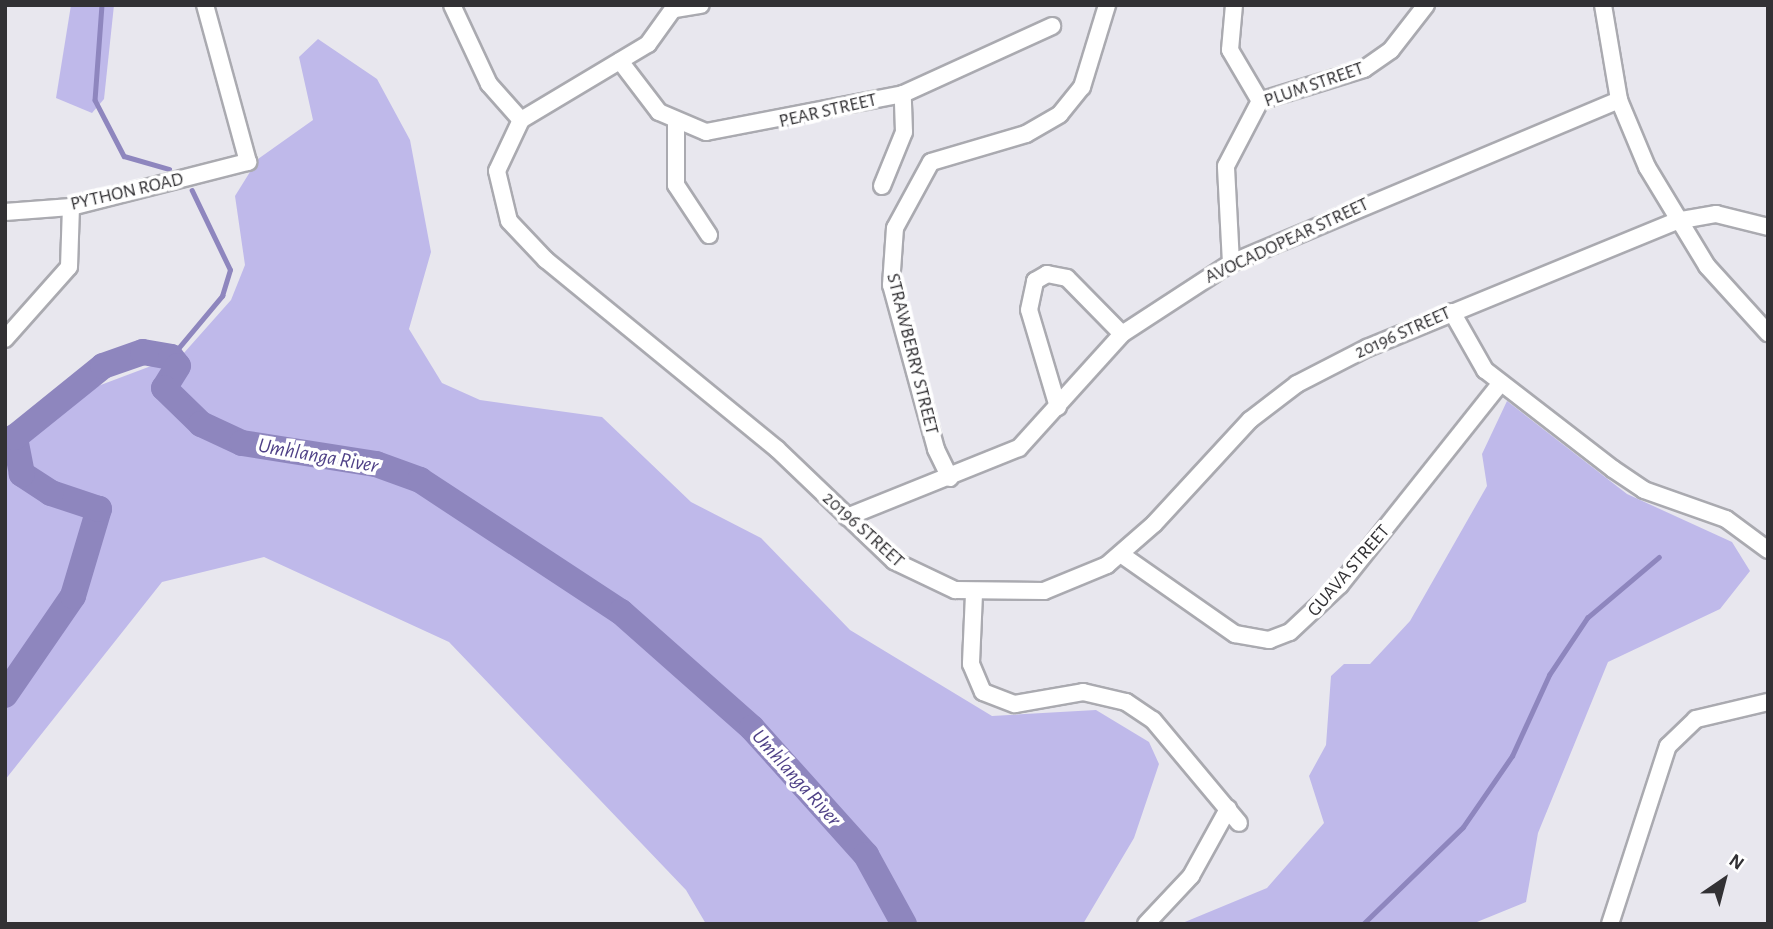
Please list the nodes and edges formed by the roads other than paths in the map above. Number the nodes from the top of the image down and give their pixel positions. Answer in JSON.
{"nodes":[{"id":1,"x":205,"y":5,"type":"edge"},
{"id":2,"x":452,"y":5,"type":"edge"},
{"id":3,"x":701,"y":5,"type":"edge"},
{"id":4,"x":1107,"y":5,"type":"edge"},
{"id":5,"x":1234,"y":5,"type":"edge"},
{"id":6,"x":1426,"y":5,"type":"edge"},
{"id":7,"x":1602,"y":5,"type":"edge"},
{"id":8,"x":676,"y":7,"type":"edge"},
{"id":9,"x":1052,"y":26,"type":"dead end"},
{"id":10,"x":620,"y":61,"type":"junction"},
{"id":11,"x":903,"y":94,"type":"junction"},
{"id":12,"x":1619,"y":100,"type":"junction"},
{"id":13,"x":1260,"y":101,"type":"junction"},
{"id":14,"x":521,"y":120,"type":"junction"},
{"id":15,"x":676,"y":124,"type":"junction"},
{"id":16,"x":882,"y":186,"type":"dead end"},
{"id":17,"x":71,"y":207,"type":"junction"},
{"id":18,"x":5,"y":212,"type":"edge"},
{"id":19,"x":1676,"y":221,"type":"junction"},
{"id":20,"x":1768,"y":227,"type":"edge"},
{"id":21,"x":709,"y":235,"type":"dead end"},
{"id":22,"x":1231,"y":263,"type":"junction"},
{"id":23,"x":1452,"y":312,"type":"junction"},
{"id":24,"x":1768,"y":333,"type":"edge"},
{"id":25,"x":1122,"y":334,"type":"junction"},
{"id":26,"x":5,"y":340,"type":"edge"},
{"id":27,"x":1500,"y":384,"type":"junction"},
{"id":28,"x":1058,"y":407,"type":"junction"},
{"id":29,"x":950,"y":478,"type":"junction"},
{"id":30,"x":847,"y":517,"type":"junction"},
{"id":31,"x":1768,"y":550,"type":"edge"},
{"id":32,"x":1122,"y":555,"type":"junction"},
{"id":33,"x":974,"y":594,"type":"junction"},
{"id":34,"x":1768,"y":702,"type":"edge"},
{"id":35,"x":1228,"y":809,"type":"junction"},
{"id":36,"x":1239,"y":823,"type":"dead end"},
{"id":37,"x":1146,"y":924,"type":"edge"},
{"id":38,"x":1610,"y":924,"type":"edge"}],
"edges":[{"from":1,"to":17,"type":"street","name":"PYTHON ROAD"},
{"from":2,"to":14,"type":"street"},
{"from":3,"to":8,"type":"street"},
{"from":4,"to":29,"type":"street","name":"STRAWBERRY STREET"},
{"from":5,"to":13,"type":"street"},
{"from":6,"to":13,"type":"street","name":"PLUM STREET"},
{"from":7,"to":12,"type":"street"},
{"from":8,"to":10,"type":"street"},
{"from":9,"to":11,"type":"street","name":"PEAR STREET"},
{"from":10,"to":14,"type":"street"},
{"from":10,"to":15,"type":"street","name":"PEAR STREET"},
{"from":11,"to":15,"type":"street","name":"PEAR STREET"},
{"from":11,"to":16,"type":"street"},
{"from":12,"to":19,"type":"street"},
{"from":12,"to":22,"type":"street","name":"AVOCADOPEAR STREET"},
{"from":13,"to":22,"type":"street","name":"PLUM STREET"},
{"from":14,"to":30,"type":"street","name":"20196 STREET"},
{"from":15,"to":21,"type":"street"},
{"from":17,"to":18,"type":"street","name":"PYTHON ROAD"},
{"from":17,"to":26,"type":"street"},
{"from":19,"to":20,"type":"street","name":"20196 STREET"},
{"from":19,"to":23,"type":"street","name":"20196 STREET"},
{"from":19,"to":24,"type":"street"},
{"from":22,"to":25,"type":"street","name":"AVOCADOPEAR STREET"},
{"from":23,"to":27,"type":"street"},
{"from":23,"to":32,"type":"street","name":"20196 STREET"},
{"from":25,"to":28,"type":"street","name":"AVOCADOPEAR STREET"},
{"from":25,"to":28,"type":"street"},
{"from":27,"to":31,"type":"street"},
{"from":27,"to":32,"type":"street","name":"GUAVA STREET"},
{"from":28,"to":29,"type":"street","name":"AVOCADOPEAR STREET"},
{"from":29,"to":30,"type":"street","name":"AVOCADOPEAR STREET"},
{"from":30,"to":33,"type":"street","name":"20196 STREET"},
{"from":32,"to":33,"type":"street","name":"20196 STREET"},
{"from":33,"to":35,"type":"street"},
{"from":34,"to":38,"type":"street"},
{"from":35,"to":36,"type":"street"},
{"from":35,"to":37,"type":"street"}]}
